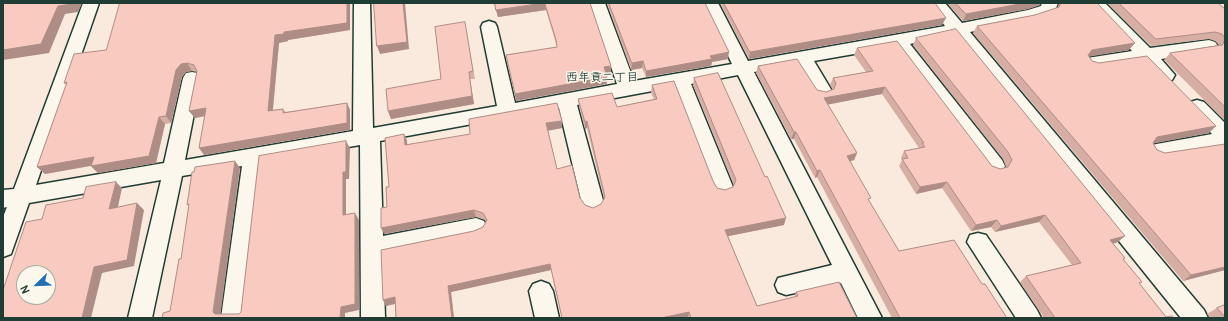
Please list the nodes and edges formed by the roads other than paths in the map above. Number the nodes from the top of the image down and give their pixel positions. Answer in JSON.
{"nodes":[{"id":1,"x":91,"y":3,"type":"edge"},
{"id":2,"x":362,"y":3,"type":"edge"},
{"id":3,"x":597,"y":3,"type":"edge"},
{"id":4,"x":710,"y":3,"type":"edge"},
{"id":5,"x":936,"y":3,"type":"edge"},
{"id":6,"x":1050,"y":3,"type":"edge"},
{"id":7,"x":1096,"y":3,"type":"edge"},
{"id":8,"x":489,"y":26,"type":"dead end"},
{"id":9,"x":958,"y":29,"type":"junction"},
{"id":10,"x":898,"y":40,"type":"junction"},
{"id":11,"x":1209,"y":46,"type":"edge"},
{"id":12,"x":1146,"y":54,"type":"junction"},
{"id":13,"x":802,"y":57,"type":"junction"},
{"id":14,"x":1093,"y":62,"type":"edge"},
{"id":15,"x":742,"y":68,"type":"junction"},
{"id":16,"x":192,"y":78,"type":"dead end"},
{"id":17,"x":680,"y":79,"type":"junction"},
{"id":18,"x":628,"y":89,"type":"junction"},
{"id":19,"x":823,"y":91,"type":"edge"},
{"id":20,"x":566,"y":100,"type":"junction"},
{"id":21,"x":507,"y":111,"type":"junction"},
{"id":22,"x":1225,"y":135,"type":"edge"},
{"id":23,"x":367,"y":136,"type":"junction"},
{"id":24,"x":1225,"y":140,"type":"edge"},
{"id":25,"x":1158,"y":150,"type":"edge"},
{"id":26,"x":253,"y":156,"type":"junction"},
{"id":27,"x":995,"y":166,"type":"edge"},
{"id":28,"x":173,"y":170,"type":"junction"},
{"id":29,"x":723,"y":187,"type":"dead end"},
{"id":30,"x":12,"y":198,"type":"edge"},
{"id":31,"x":593,"y":204,"type":"dead end"},
{"id":32,"x":476,"y":227,"type":"dead end"},
{"id":33,"x":978,"y":242,"type":"dead end"},
{"id":34,"x":3,"y":247,"type":"edge"},
{"id":35,"x":372,"y":248,"type":"junction"},
{"id":36,"x":846,"y":272,"type":"junction"},
{"id":37,"x":786,"y":285,"type":"dead end"},
{"id":38,"x":541,"y":291,"type":"dead end"},
{"id":39,"x":140,"y":318,"type":"edge"},
{"id":40,"x":233,"y":318,"type":"edge"},
{"id":41,"x":373,"y":318,"type":"edge"},
{"id":42,"x":547,"y":318,"type":"edge"},
{"id":43,"x":870,"y":318,"type":"edge"},
{"id":44,"x":1029,"y":318,"type":"edge"},
{"id":45,"x":1196,"y":318,"type":"edge"}],
"edges":[{"from":1,"to":30,"type":"street"},
{"from":2,"to":23,"type":"street"},
{"from":3,"to":18,"type":"street"},
{"from":4,"to":15,"type":"street"},
{"from":5,"to":9,"type":"street"},
{"from":6,"to":9,"type":"street"},
{"from":7,"to":12,"type":"street"},
{"from":8,"to":21,"type":"street"},
{"from":9,"to":10,"type":"street"},
{"from":9,"to":45,"type":"street"},
{"from":10,"to":13,"type":"street"},
{"from":10,"to":27,"type":"street"},
{"from":11,"to":12,"type":"street"},
{"from":12,"to":14,"type":"street"},
{"from":12,"to":22,"type":"street"},
{"from":13,"to":15,"type":"street"},
{"from":13,"to":19,"type":"street"},
{"from":15,"to":17,"type":"street"},
{"from":15,"to":36,"type":"street"},
{"from":16,"to":28,"type":"street"},
{"from":17,"to":18,"type":"street"},
{"from":17,"to":29,"type":"street"},
{"from":18,"to":20,"type":"street"},
{"from":20,"to":21,"type":"street"},
{"from":20,"to":31,"type":"street"},
{"from":21,"to":23,"type":"street"},
{"from":23,"to":26,"type":"street"},
{"from":23,"to":35,"type":"street"},
{"from":24,"to":25,"type":"street"},
{"from":26,"to":28,"type":"street"},
{"from":26,"to":40,"type":"street"},
{"from":28,"to":30,"type":"street"},
{"from":28,"to":39,"type":"street"},
{"from":30,"to":34,"type":"street"},
{"from":32,"to":35,"type":"street"},
{"from":33,"to":44,"type":"street"},
{"from":35,"to":41,"type":"street"},
{"from":36,"to":37,"type":"street"},
{"from":36,"to":43,"type":"street"},
{"from":38,"to":42,"type":"street"}]}
